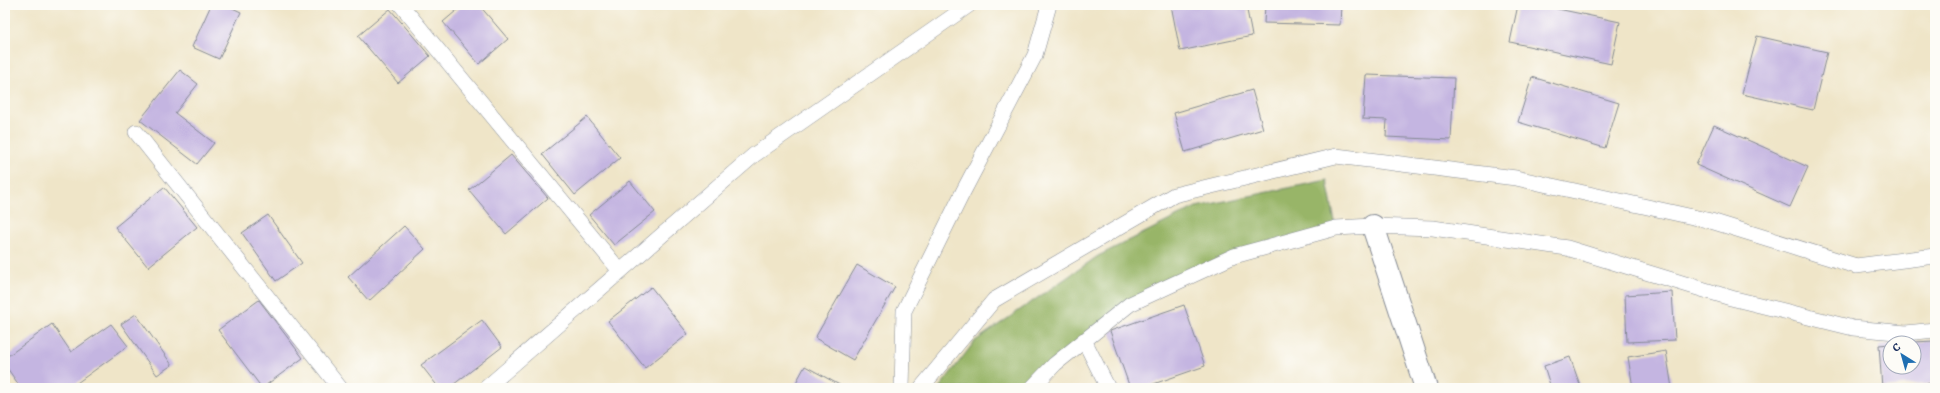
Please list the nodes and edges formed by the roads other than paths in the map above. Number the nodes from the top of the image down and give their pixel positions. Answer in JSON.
{"nodes":[{"id":1,"x":401,"y":5,"type":"edge"},
{"id":2,"x":969,"y":5,"type":"edge"},
{"id":3,"x":1049,"y":5,"type":"edge"},
{"id":4,"x":136,"y":132,"type":"dead end"},
{"id":5,"x":1373,"y":226,"type":"junction"},
{"id":6,"x":1935,"y":256,"type":"edge"},
{"id":7,"x":620,"y":271,"type":"junction"},
{"id":8,"x":1935,"y":330,"type":"edge"},
{"id":9,"x":1084,"y":340,"type":"junction"},
{"id":10,"x":340,"y":388,"type":"edge"},
{"id":11,"x":486,"y":388,"type":"edge"},
{"id":12,"x":902,"y":388,"type":"edge"},
{"id":13,"x":921,"y":388,"type":"edge"},
{"id":14,"x":1032,"y":388,"type":"edge"},
{"id":15,"x":1108,"y":388,"type":"edge"},
{"id":16,"x":1426,"y":388,"type":"edge"}],
"edges":[{"from":1,"to":7,"type":"lane"},
{"from":2,"to":7,"type":"lane"},
{"from":3,"to":12,"type":"lane"},
{"from":4,"to":10,"type":"lane"},
{"from":5,"to":8,"type":"lane"},
{"from":5,"to":9,"type":"lane"},
{"from":5,"to":16,"type":"street"},
{"from":6,"to":13,"type":"lane"},
{"from":7,"to":11,"type":"lane"},
{"from":9,"to":14,"type":"lane"},
{"from":9,"to":15,"type":"lane"}]}
